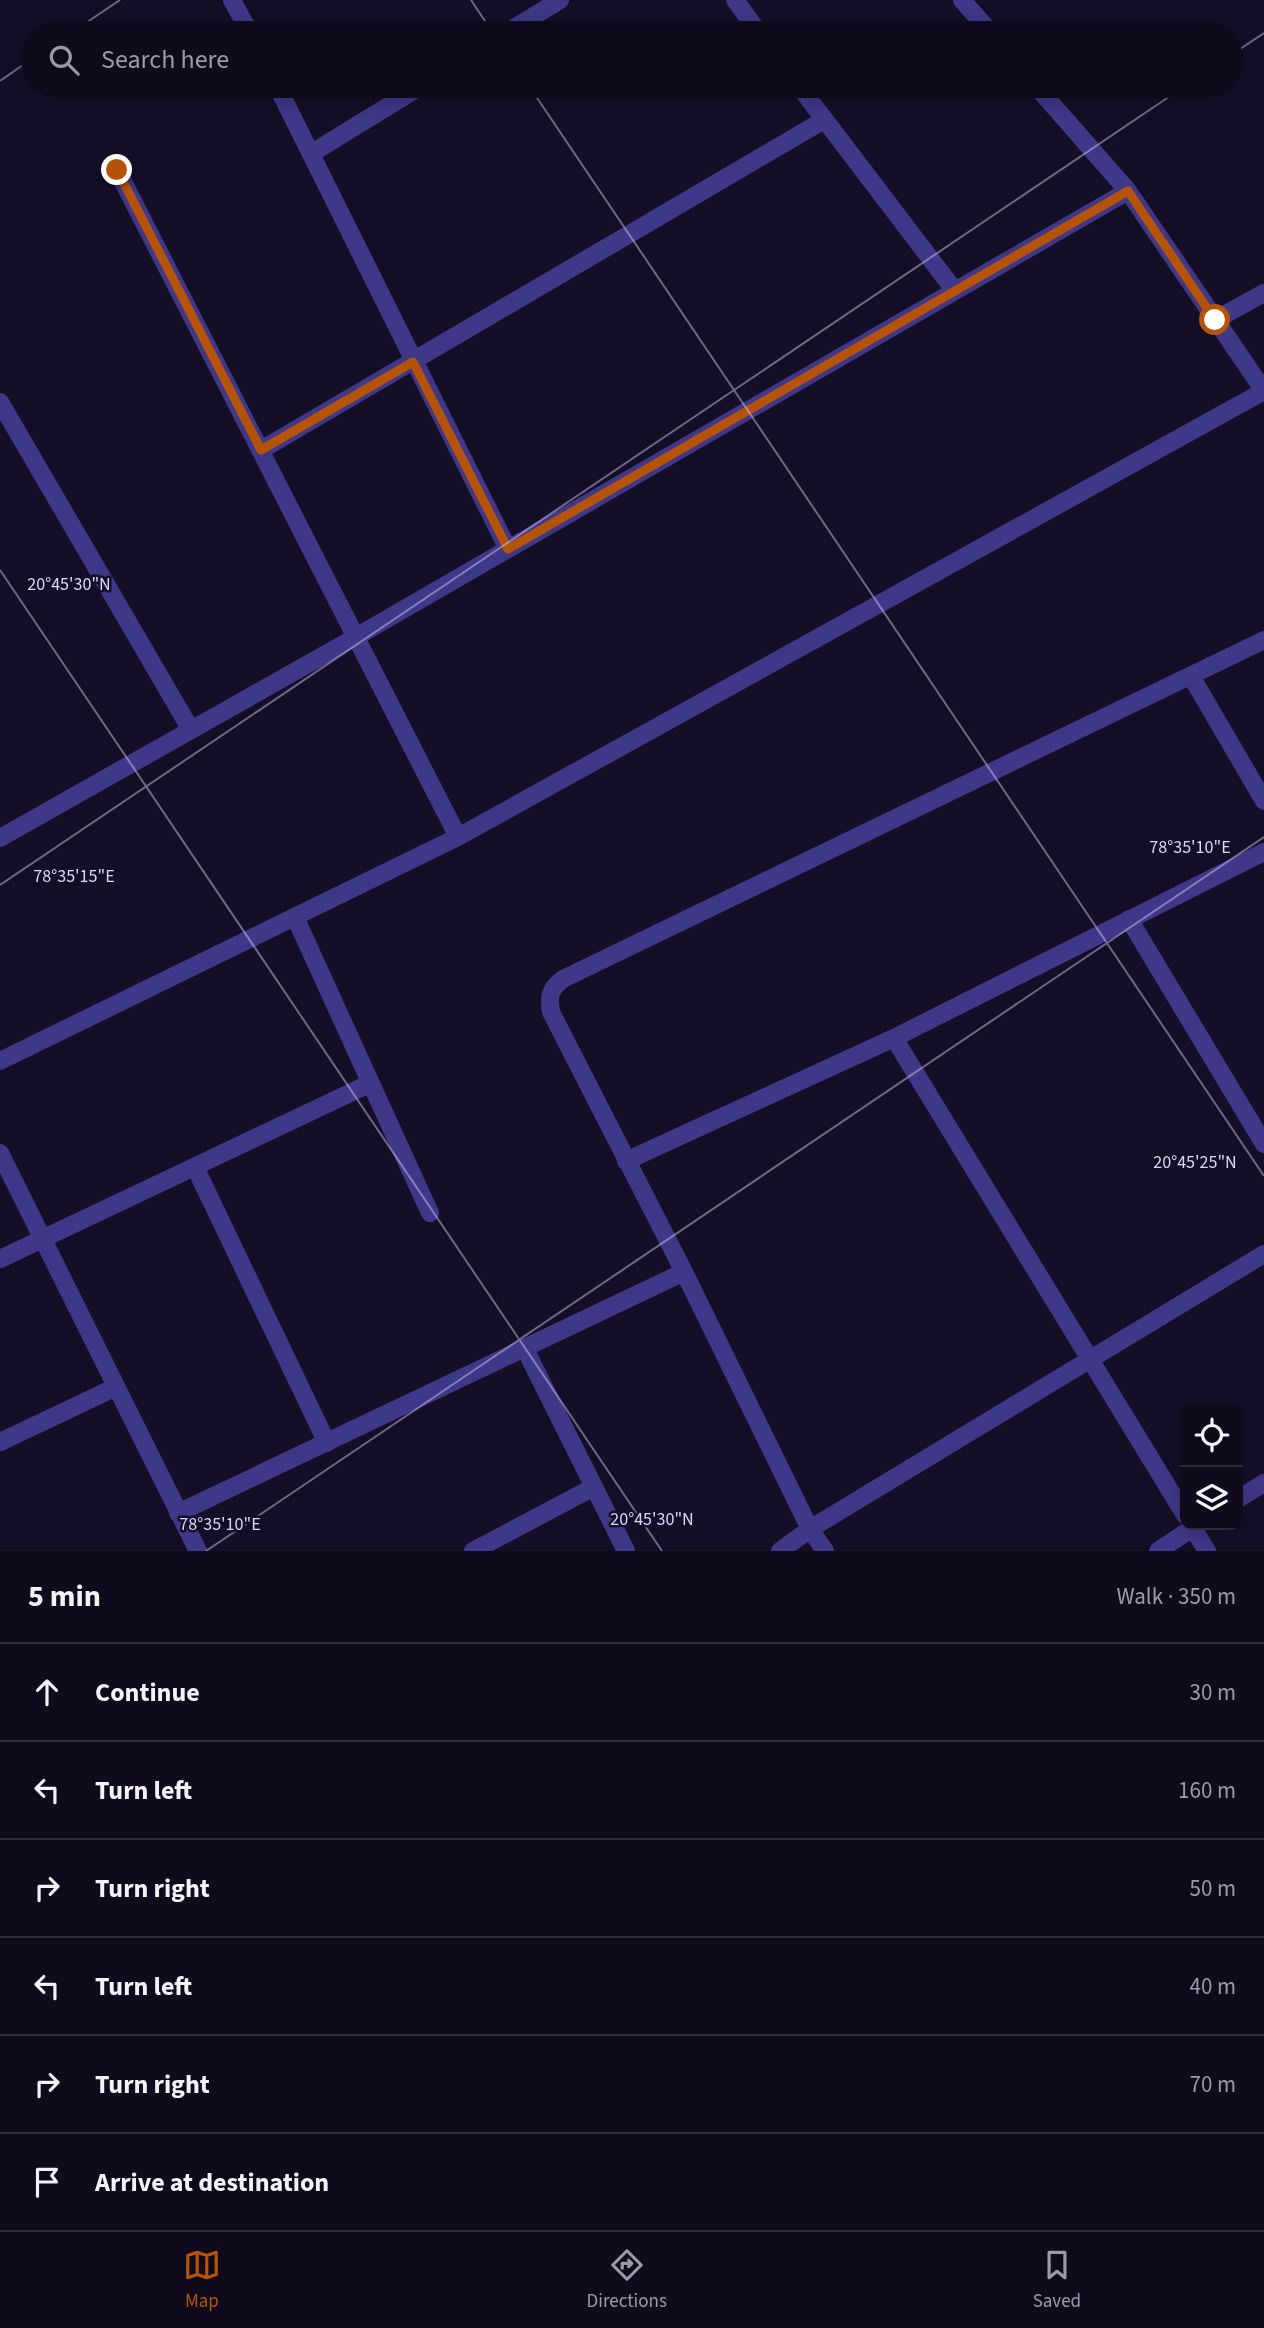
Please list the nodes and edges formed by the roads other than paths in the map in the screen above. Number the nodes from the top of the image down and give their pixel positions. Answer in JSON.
{"nodes":[{"id":1,"x":233,"y":0,"type":"edge"},
{"id":2,"x":560,"y":0,"type":"edge"},
{"id":3,"x":734,"y":0,"type":"edge"},
{"id":4,"x":962,"y":0,"type":"edge"},
{"id":5,"x":244,"y":21,"type":"edge"},
{"id":6,"x":526,"y":21,"type":"edge"},
{"id":7,"x":750,"y":21,"type":"edge"},
{"id":8,"x":980,"y":21,"type":"edge"},
{"id":9,"x":283,"y":98,"type":"edge"},
{"id":10,"x":401,"y":98,"type":"edge"},
{"id":11,"x":808,"y":98,"type":"edge"},
{"id":12,"x":1047,"y":98,"type":"edge"},
{"id":13,"x":824,"y":120,"type":"junction"},
{"id":14,"x":312,"y":153,"type":"junction"},
{"id":15,"x":117,"y":170,"type":"dead end"},
{"id":16,"x":1128,"y":191,"type":"junction"},
{"id":17,"x":955,"y":290,"type":"junction"},
{"id":18,"x":1264,"y":293,"type":"edge"},
{"id":19,"x":1215,"y":320,"type":"junction"},
{"id":20,"x":413,"y":362,"type":"junction"},
{"id":21,"x":1264,"y":391,"type":"edge"},
{"id":22,"x":0,"y":402,"type":"edge"},
{"id":23,"x":261,"y":450,"type":"junction"},
{"id":24,"x":508,"y":549,"type":"junction"},
{"id":25,"x":354,"y":638,"type":"junction"},
{"id":26,"x":1264,"y":640,"type":"edge"},
{"id":27,"x":1191,"y":676,"type":"junction"},
{"id":28,"x":191,"y":730,"type":"junction"},
{"id":29,"x":1264,"y":801,"type":"edge"},
{"id":30,"x":458,"y":837,"type":"junction"},
{"id":31,"x":0,"y":838,"type":"edge"},
{"id":32,"x":1264,"y":852,"type":"edge"},
{"id":33,"x":295,"y":917,"type":"junction"},
{"id":34,"x":1129,"y":919,"type":"junction"},
{"id":35,"x":894,"y":1038,"type":"junction"},
{"id":36,"x":0,"y":1061,"type":"edge"},
{"id":37,"x":371,"y":1083,"type":"junction"},
{"id":38,"x":1264,"y":1144,"type":"edge"},
{"id":39,"x":0,"y":1153,"type":"edge"},
{"id":40,"x":626,"y":1161,"type":"junction"},
{"id":41,"x":195,"y":1167,"type":"junction"},
{"id":42,"x":430,"y":1213,"type":"dead end"},
{"id":43,"x":43,"y":1239,"type":"junction"},
{"id":44,"x":1264,"y":1254,"type":"edge"},
{"id":45,"x":0,"y":1259,"type":"edge"},
{"id":46,"x":684,"y":1272,"type":"junction"},
{"id":47,"x":525,"y":1349,"type":"junction"},
{"id":48,"x":1091,"y":1360,"type":"junction"},
{"id":49,"x":116,"y":1387,"type":"junction"},
{"id":50,"x":0,"y":1441,"type":"edge"},
{"id":51,"x":327,"y":1443,"type":"junction"},
{"id":52,"x":1264,"y":1483,"type":"edge"},
{"id":53,"x":594,"y":1487,"type":"junction"},
{"id":54,"x":1243,"y":1496,"type":"edge"},
{"id":55,"x":1180,"y":1504,"type":"edge"},
{"id":56,"x":178,"y":1513,"type":"junction"},
{"id":57,"x":810,"y":1529,"type":"junction"},
{"id":58,"x":1184,"y":1530,"type":"edge"},
{"id":59,"x":1196,"y":1530,"type":"edge"},
{"id":60,"x":198,"y":1551,"type":"edge"},
{"id":61,"x":473,"y":1551,"type":"edge"},
{"id":62,"x":626,"y":1551,"type":"edge"},
{"id":63,"x":779,"y":1551,"type":"edge"},
{"id":64,"x":825,"y":1551,"type":"edge"},
{"id":65,"x":1158,"y":1551,"type":"edge"},
{"id":66,"x":1207,"y":1551,"type":"edge"}],
"edges":[{"from":1,"to":5,"type":"street"},
{"from":2,"to":6,"type":"street"},
{"from":3,"to":7,"type":"street"},
{"from":4,"to":8,"type":"street"},
{"from":9,"to":14,"type":"street"},
{"from":10,"to":14,"type":"street"},
{"from":11,"to":13,"type":"street"},
{"from":12,"to":16,"type":"street"},
{"from":13,"to":17,"type":"street"},
{"from":13,"to":20,"type":"street"},
{"from":14,"to":20,"type":"street"},
{"from":15,"to":23,"type":"street"},
{"from":16,"to":17,"type":"street"},
{"from":16,"to":19,"type":"street"},
{"from":17,"to":24,"type":"street"},
{"from":18,"to":19,"type":"street"},
{"from":19,"to":21,"type":"street"},
{"from":20,"to":23,"type":"street"},
{"from":20,"to":24,"type":"street"},
{"from":21,"to":30,"type":"street"},
{"from":22,"to":28,"type":"street"},
{"from":23,"to":25,"type":"street"},
{"from":24,"to":25,"type":"street"},
{"from":25,"to":28,"type":"street"},
{"from":25,"to":30,"type":"street"},
{"from":26,"to":27,"type":"street"},
{"from":27,"to":29,"type":"street"},
{"from":27,"to":40,"type":"street"},
{"from":28,"to":31,"type":"street"},
{"from":30,"to":33,"type":"street"},
{"from":32,"to":34,"type":"street"},
{"from":33,"to":36,"type":"street"},
{"from":33,"to":37,"type":"street"},
{"from":34,"to":35,"type":"street"},
{"from":34,"to":38,"type":"street"},
{"from":35,"to":40,"type":"street"},
{"from":35,"to":48,"type":"street"},
{"from":37,"to":41,"type":"street"},
{"from":37,"to":42,"type":"street"},
{"from":39,"to":43,"type":"street"},
{"from":40,"to":46,"type":"street"},
{"from":41,"to":43,"type":"street"},
{"from":41,"to":51,"type":"street"},
{"from":43,"to":45,"type":"street"},
{"from":43,"to":49,"type":"street"},
{"from":44,"to":48,"type":"street"},
{"from":46,"to":47,"type":"street"},
{"from":46,"to":57,"type":"street"},
{"from":47,"to":51,"type":"street"},
{"from":47,"to":53,"type":"street"},
{"from":48,"to":55,"type":"street"},
{"from":48,"to":57,"type":"street"},
{"from":49,"to":50,"type":"street"},
{"from":49,"to":56,"type":"street"},
{"from":51,"to":56,"type":"street"},
{"from":52,"to":54,"type":"street"},
{"from":53,"to":61,"type":"street"},
{"from":53,"to":62,"type":"street"},
{"from":56,"to":60,"type":"street"},
{"from":57,"to":63,"type":"street"},
{"from":57,"to":64,"type":"street"},
{"from":58,"to":65,"type":"street"},
{"from":59,"to":66,"type":"street"}]}
